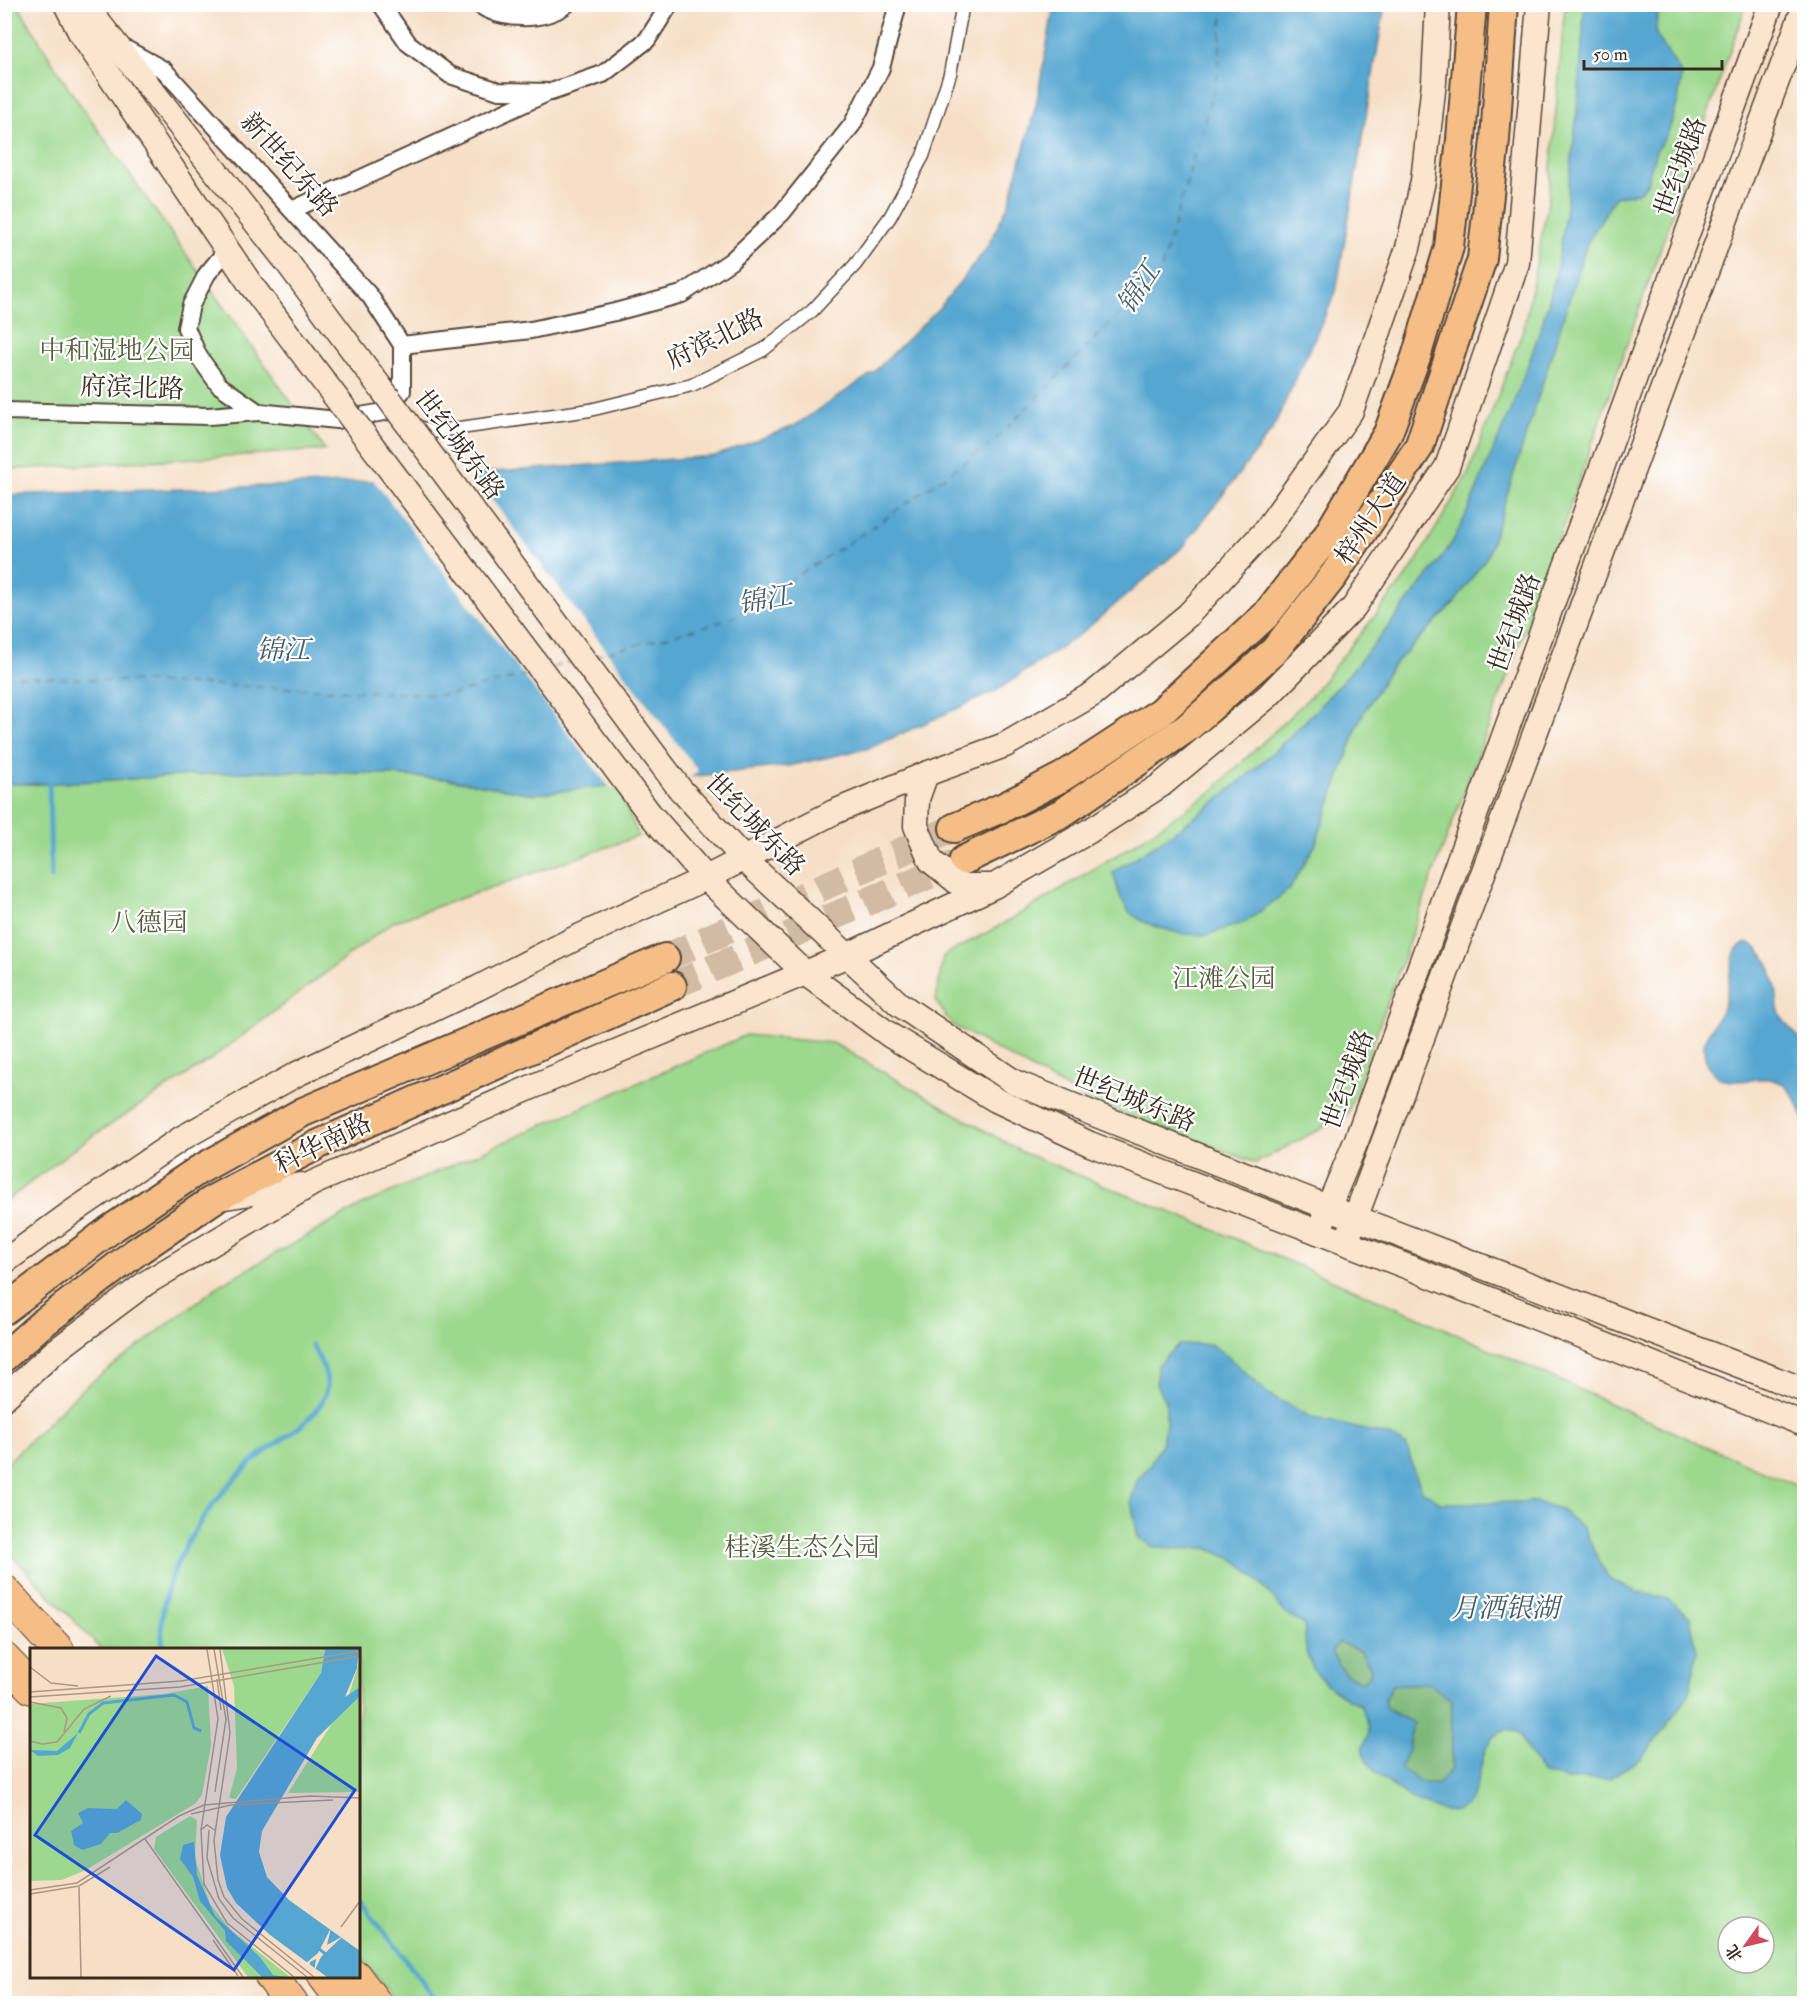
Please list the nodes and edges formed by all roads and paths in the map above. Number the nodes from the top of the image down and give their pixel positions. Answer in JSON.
{"nodes":[{"id":1,"x":66,"y":4,"type":"edge"},
{"id":2,"x":84,"y":4,"type":"edge"},
{"id":3,"x":381,"y":4,"type":"edge"},
{"id":4,"x":478,"y":4,"type":"edge"},
{"id":5,"x":567,"y":4,"type":"edge"},
{"id":6,"x":670,"y":4,"type":"edge"},
{"id":7,"x":898,"y":4,"type":"edge"},
{"id":8,"x":963,"y":4,"type":"edge"},
{"id":9,"x":1438,"y":4,"type":"edge"},
{"id":10,"x":1472,"y":4,"type":"edge"},
{"id":11,"x":1504,"y":4,"type":"edge"},
{"id":12,"x":1539,"y":4,"type":"edge"},
{"id":13,"x":1771,"y":4,"type":"edge"},
{"id":14,"x":1804,"y":8,"type":"edge"},
{"id":15,"x":115,"y":44,"type":"junction"},
{"id":16,"x":551,"y":92,"type":"junction"},
{"id":17,"x":292,"y":210,"type":"junction"},
{"id":18,"x":227,"y":249,"type":"junction"},
{"id":19,"x":287,"y":262,"type":"joint"},
{"id":20,"x":402,"y":345,"type":"junction"},
{"id":21,"x":4,"y":411,"type":"edge"},
{"id":22,"x":258,"y":412,"type":"junction"},
{"id":23,"x":384,"y":412,"type":"junction"},
{"id":24,"x":926,"y":774,"type":"junction"},
{"id":25,"x":954,"y":828,"type":"tunnel mouth"},
{"id":26,"x":744,"y":859,"type":"junction"},
{"id":27,"x":964,"y":860,"type":"tunnel mouth"},
{"id":28,"x":706,"y":878,"type":"junction"},
{"id":29,"x":994,"y":886,"type":"junction"},
{"id":30,"x":846,"y":956,"type":"junction"},
{"id":31,"x":665,"y":958,"type":"tunnel mouth"},
{"id":32,"x":806,"y":974,"type":"junction"},
{"id":33,"x":672,"y":986,"type":"tunnel mouth"},
{"id":34,"x":313,"y":1183,"type":"junction"},
{"id":35,"x":214,"y":1199,"type":"junction"},
{"id":36,"x":1327,"y":1207,"type":"junction"},
{"id":37,"x":1355,"y":1218,"type":"junction"},
{"id":38,"x":1318,"y":1232,"type":"junction"},
{"id":39,"x":1346,"y":1243,"type":"junction"},
{"id":40,"x":4,"y":1262,"type":"edge"},
{"id":41,"x":4,"y":1310,"type":"edge"},
{"id":42,"x":4,"y":1357,"type":"edge"},
{"id":43,"x":1804,"y":1390,"type":"edge"},
{"id":44,"x":4,"y":1398,"type":"edge"},
{"id":45,"x":1804,"y":1424,"type":"edge"},
{"id":46,"x":4,"y":1591,"type":"edge"},
{"id":47,"x":56,"y":1648,"type":"edge"},
{"id":48,"x":4,"y":1659,"type":"edge"},
{"id":49,"x":30,"y":1687,"type":"edge"},
{"id":50,"x":271,"y":1978,"type":"edge"},
{"id":51,"x":325,"y":1978,"type":"edge"},
{"id":52,"x":357,"y":1978,"type":"edge"},
{"id":53,"x":290,"y":2004,"type":"edge"},
{"id":54,"x":345,"y":2004,"type":"edge"},
{"id":55,"x":376,"y":2004,"type":"edge"}],
"edges":[{"from":1,"to":18,"type":"main road"},
{"from":2,"to":15,"type":"main road","name":"新世纪东路"},
{"from":3,"to":16,"type":"street"},
{"from":4,"to":5,"type":"street"},
{"from":6,"to":16,"type":"street"},
{"from":7,"to":20,"type":"street"},
{"from":8,"to":23,"type":"street","name":"府滨北路"},
{"from":9,"to":24,"type":"main road"},
{"from":10,"to":25,"type":"highway","name":"梓州大道"},
{"from":11,"to":27,"type":"highway","name":"梓州大道"},
{"from":12,"to":29,"type":"main road"},
{"from":13,"to":36,"type":"main road","name":"世纪城路"},
{"from":14,"to":37,"type":"main road","name":"世纪城路"},
{"from":15,"to":17,"type":"street","name":"新世纪东路"},
{"from":15,"to":19,"type":"main road","name":"新世纪东路"},
{"from":16,"to":17,"type":"street"},
{"from":17,"to":20,"type":"street","name":"新世纪东路"},
{"from":18,"to":22,"type":"street","name":"府滨北路"},
{"from":18,"to":28,"type":"main road","bridge":true},
{"from":19,"to":26,"type":"main road","name":"世纪城东路","bridge":true},
{"from":20,"to":23,"type":"street"},
{"from":21,"to":22,"type":"street","name":"府滨北路"},
{"from":22,"to":23,"type":"street","name":"府滨北路"},
{"from":24,"to":26,"type":"main road"},
{"from":24,"to":29,"type":"main road"},
{"from":26,"to":28,"type":"main road"},
{"from":26,"to":30,"type":"main road","name":"世纪城东路"},
{"from":28,"to":32,"type":"main road"},
{"from":28,"to":40,"type":"main road"},
{"from":29,"to":30,"type":"main road"},
{"from":30,"to":32,"type":"main road"},
{"from":30,"to":36,"type":"main road","name":"世纪城东路"},
{"from":31,"to":41,"type":"highway","name":"科华南路"},
{"from":32,"to":34,"type":"main road"},
{"from":32,"to":38,"type":"main road"},
{"from":33,"to":35,"type":"highway","name":"科华南路"},
{"from":34,"to":35,"type":"main road"},
{"from":34,"to":44,"type":"main road"},
{"from":35,"to":42,"type":"highway","name":"科华南路"},
{"from":36,"to":37,"type":"main road","name":"世纪城东路"},
{"from":36,"to":38,"type":"main road","name":"世纪城路"},
{"from":37,"to":39,"type":"main road","name":"世纪城路"},
{"from":37,"to":43,"type":"main road"},
{"from":38,"to":39,"type":"main road"},
{"from":39,"to":45,"type":"main road"},
{"from":46,"to":47,"type":"highway"},
{"from":48,"to":49,"type":"highway"},
{"from":50,"to":53,"type":"highway"},
{"from":51,"to":54,"type":"highway"},
{"from":52,"to":55,"type":"highway"}]}
